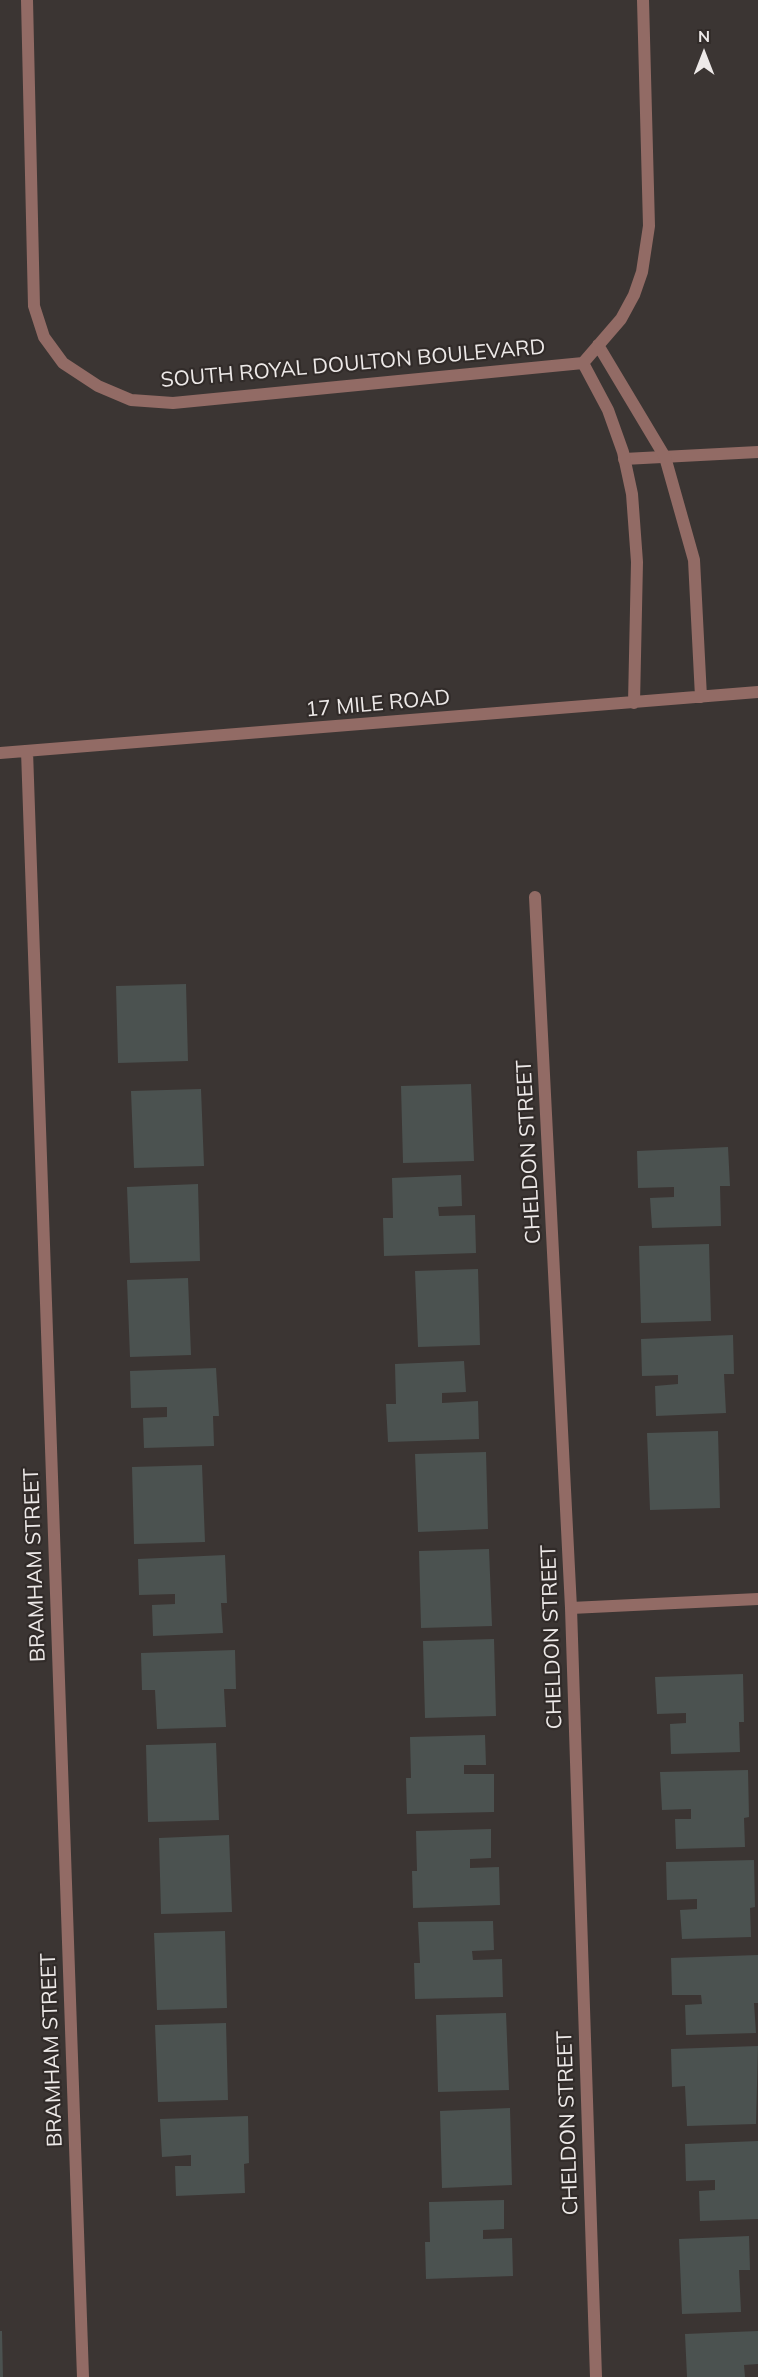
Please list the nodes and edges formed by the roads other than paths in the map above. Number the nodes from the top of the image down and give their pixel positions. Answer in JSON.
{"nodes":[{"id":1,"x":27,"y":0,"type":"edge"},
{"id":2,"x":643,"y":0,"type":"edge"},
{"id":3,"x":598,"y":345,"type":"junction"},
{"id":4,"x":584,"y":363,"type":"junction"},
{"id":5,"x":758,"y":452,"type":"edge"},
{"id":6,"x":665,"y":458,"type":"junction"},
{"id":7,"x":624,"y":459,"type":"junction"},
{"id":8,"x":758,"y":692,"type":"edge"},
{"id":9,"x":701,"y":697,"type":"junction"},
{"id":10,"x":634,"y":703,"type":"junction"},
{"id":11,"x":27,"y":751,"type":"junction"},
{"id":12,"x":0,"y":753,"type":"edge"},
{"id":13,"x":535,"y":897,"type":"dead end"},
{"id":14,"x":758,"y":1599,"type":"edge"},
{"id":15,"x":571,"y":1608,"type":"junction"},
{"id":16,"x":83,"y":2377,"type":"edge"},
{"id":17,"x":596,"y":2377,"type":"edge"}],
"edges":[{"from":1,"to":4,"type":"street","name":"SOUTH ROYAL DOULTON BOULEVARD"},
{"from":2,"to":3,"type":"street"},
{"from":3,"to":4,"type":"street"},
{"from":3,"to":6,"type":"street"},
{"from":4,"to":7,"type":"street"},
{"from":5,"to":6,"type":"street"},
{"from":6,"to":7,"type":"street"},
{"from":6,"to":9,"type":"street"},
{"from":7,"to":10,"type":"street"},
{"from":8,"to":9,"type":"street","name":"17 MILE ROAD"},
{"from":9,"to":10,"type":"street","name":"17 MILE ROAD"},
{"from":10,"to":11,"type":"street","name":"17 MILE ROAD"},
{"from":11,"to":12,"type":"street","name":"17 MILE ROAD"},
{"from":11,"to":16,"type":"street","name":"BRAMHAM STREET"},
{"from":13,"to":15,"type":"street","name":"CHELDON STREET"},
{"from":14,"to":15,"type":"street"},
{"from":15,"to":17,"type":"street","name":"CHELDON STREET"}]}
